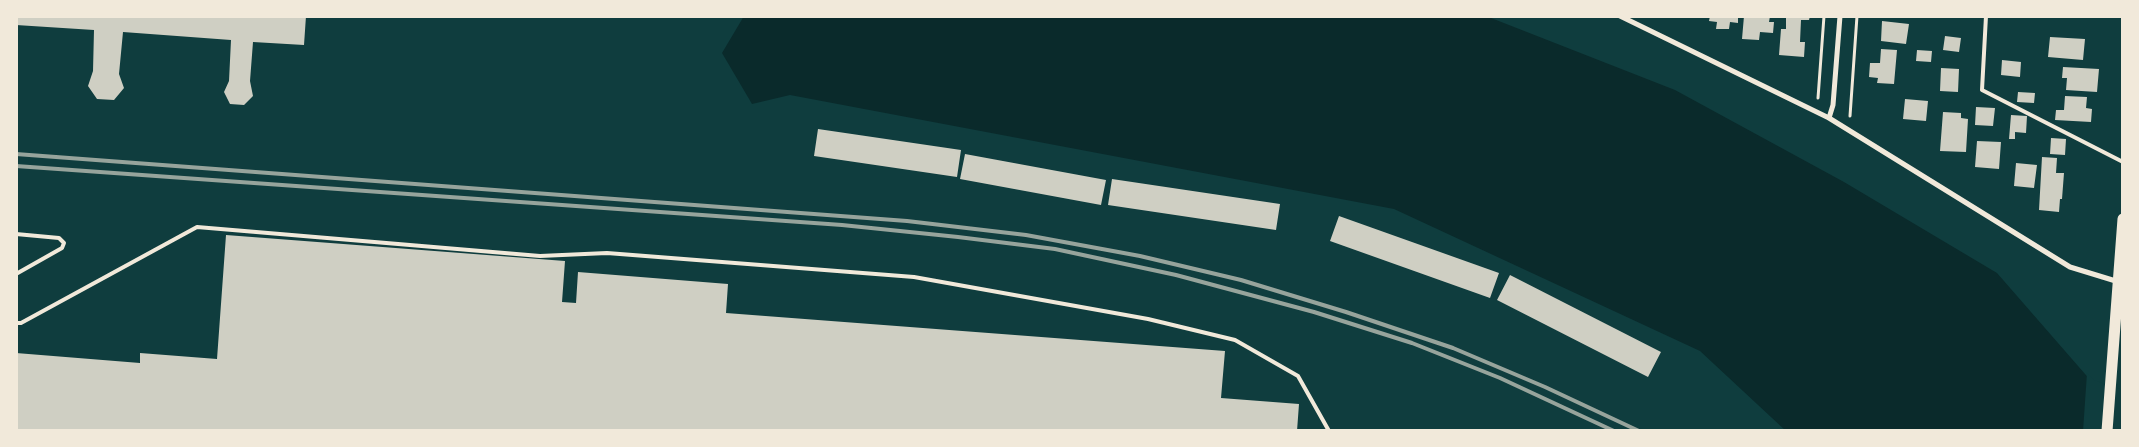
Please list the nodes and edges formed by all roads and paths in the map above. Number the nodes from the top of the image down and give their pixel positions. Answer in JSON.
{"nodes":[{"id":1,"x":1620,"y":16,"type":"edge"},
{"id":2,"x":1824,"y":16,"type":"edge"},
{"id":3,"x":1840,"y":16,"type":"edge"},
{"id":4,"x":1857,"y":16,"type":"edge"},
{"id":5,"x":1986,"y":16,"type":"edge"},
{"id":6,"x":1818,"y":98,"type":"dead end"},
{"id":7,"x":1850,"y":116,"type":"dead end"},
{"id":8,"x":1829,"y":118,"type":"junction"},
{"id":9,"x":2123,"y":162,"type":"edge"},
{"id":10,"x":2123,"y":219,"type":"edge"},
{"id":11,"x":16,"y":234,"type":"edge"},
{"id":12,"x":16,"y":274,"type":"edge"},
{"id":13,"x":2120,"y":282,"type":"edge"},
{"id":14,"x":16,"y":322,"type":"edge"},
{"id":15,"x":1329,"y":431,"type":"edge"},
{"id":16,"x":2107,"y":431,"type":"edge"}],
"edges":[{"from":1,"to":8,"type":"street"},
{"from":2,"to":6,"type":"path"},
{"from":3,"to":8,"type":"street"},
{"from":4,"to":7,"type":"path"},
{"from":5,"to":9,"type":"lane"},
{"from":8,"to":13,"type":"street"},
{"from":10,"to":13,"type":"main road"},
{"from":11,"to":12,"type":"lane"},
{"from":13,"to":16,"type":"main road"},
{"from":14,"to":15,"type":"lane"}]}
